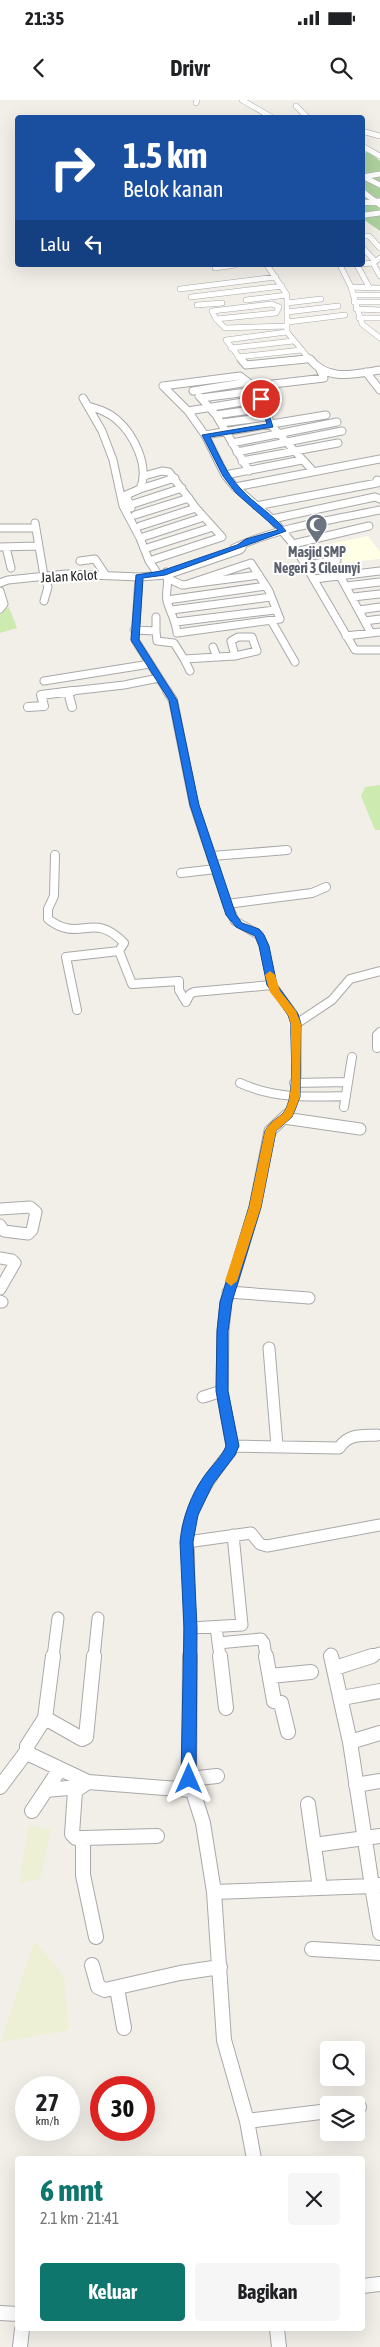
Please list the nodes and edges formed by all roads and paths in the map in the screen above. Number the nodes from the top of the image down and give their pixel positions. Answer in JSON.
{"nodes":[{"id":1,"x":242,"y":100,"type":"edge"},
{"id":2,"x":255,"y":100,"type":"edge"},
{"id":3,"x":248,"y":104,"type":"junction"},
{"id":4,"x":296,"y":106,"type":"dead end"},
{"id":5,"x":268,"y":115,"type":"edge"},
{"id":6,"x":305,"y":115,"type":"edge"},
{"id":7,"x":365,"y":132,"type":"edge"},
{"id":8,"x":380,"y":136,"type":"edge"},
{"id":9,"x":365,"y":147,"type":"edge"},
{"id":10,"x":373,"y":147,"type":"dead end"},
{"id":11,"x":365,"y":148,"type":"edge"},
{"id":12,"x":380,"y":156,"type":"edge"},
{"id":13,"x":380,"y":174,"type":"edge"},
{"id":14,"x":365,"y":175,"type":"edge"},
{"id":15,"x":365,"y":176,"type":"edge"},
{"id":16,"x":380,"y":185,"type":"edge"},
{"id":17,"x":365,"y":192,"type":"edge"},
{"id":18,"x":379,"y":202,"type":"edge"},
{"id":19,"x":365,"y":206,"type":"edge"},
{"id":20,"x":365,"y":212,"type":"edge"},
{"id":21,"x":380,"y":213,"type":"edge"},
{"id":22,"x":365,"y":236,"type":"edge"},
{"id":23,"x":380,"y":248,"type":"edge"},
{"id":24,"x":365,"y":250,"type":"edge"},
{"id":25,"x":376,"y":261,"type":"edge"},
{"id":26,"x":222,"y":267,"type":"edge"},
{"id":27,"x":268,"y":267,"type":"edge"},
{"id":28,"x":342,"y":267,"type":"edge"},
{"id":29,"x":358,"y":267,"type":"edge"},
{"id":30,"x":215,"y":268,"type":"dead end"},
{"id":31,"x":380,"y":276,"type":"edge"},
{"id":32,"x":276,"y":277,"type":"junction"},
{"id":33,"x":282,"y":286,"type":"junction"},
{"id":34,"x":351,"y":288,"type":"junction"},
{"id":35,"x":369,"y":288,"type":"junction"},
{"id":36,"x":380,"y":288,"type":"edge"},
{"id":37,"x":180,"y":289,"type":"dead end"},
{"id":38,"x":288,"y":295,"type":"junction"},
{"id":39,"x":353,"y":295,"type":"junction"},
{"id":40,"x":380,"y":295,"type":"edge"},
{"id":41,"x":191,"y":297,"type":"dead end"},
{"id":42,"x":242,"y":300,"type":"dead end"},
{"id":43,"x":321,"y":300,"type":"dead end"},
{"id":44,"x":234,"y":301,"type":"dead end"},
{"id":45,"x":354,"y":302,"type":"junction"},
{"id":46,"x":380,"y":302,"type":"edge"},
{"id":47,"x":287,"y":303,"type":"junction"},
{"id":48,"x":198,"y":306,"type":"dead end"},
{"id":49,"x":338,"y":306,"type":"dead end"},
{"id":50,"x":356,"y":309,"type":"junction"},
{"id":51,"x":380,"y":310,"type":"edge"},
{"id":52,"x":287,"y":312,"type":"junction"},
{"id":53,"x":345,"y":316,"type":"dead end"},
{"id":54,"x":359,"y":318,"type":"junction"},
{"id":55,"x":380,"y":318,"type":"edge"},
{"id":56,"x":216,"y":319,"type":"junction"},
{"id":57,"x":287,"y":327,"type":"junction"},
{"id":58,"x":364,"y":327,"type":"junction"},
{"id":59,"x":380,"y":327,"type":"edge"},
{"id":60,"x":378,"y":336,"type":"edge"},
{"id":61,"x":293,"y":341,"type":"junction"},
{"id":62,"x":231,"y":348,"type":"junction"},
{"id":63,"x":301,"y":350,"type":"junction"},
{"id":64,"x":238,"y":357,"type":"junction"},
{"id":65,"x":309,"y":359,"type":"junction"},
{"id":66,"x":320,"y":370,"type":"junction"},
{"id":67,"x":380,"y":370,"type":"edge"},
{"id":68,"x":366,"y":372,"type":"junction"},
{"id":69,"x":380,"y":377,"type":"edge"},
{"id":70,"x":370,"y":379,"type":"junction"},
{"id":71,"x":185,"y":383,"type":"junction"},
{"id":72,"x":273,"y":384,"type":"dead end"},
{"id":73,"x":379,"y":388,"type":"edge"},
{"id":74,"x":193,"y":390,"type":"junction"},
{"id":75,"x":83,"y":398,"type":"dead end"},
{"id":76,"x":201,"y":398,"type":"junction"},
{"id":77,"x":261,"y":399,"type":"junction"},
{"id":78,"x":88,"y":406,"type":"junction"},
{"id":79,"x":209,"y":407,"type":"junction"},
{"id":80,"x":265,"y":408,"type":"junction"},
{"id":81,"x":188,"y":411,"type":"junction"},
{"id":82,"x":216,"y":415,"type":"junction"},
{"id":83,"x":326,"y":415,"type":"dead end"},
{"id":84,"x":268,"y":417,"type":"junction"},
{"id":85,"x":337,"y":422,"type":"dead end"},
{"id":86,"x":221,"y":423,"type":"junction"},
{"id":87,"x":271,"y":425,"type":"junction"},
{"id":88,"x":342,"y":431,"type":"dead end"},
{"id":89,"x":226,"y":432,"type":"junction"},
{"id":90,"x":278,"y":434,"type":"junction"},
{"id":91,"x":205,"y":435,"type":"junction"},
{"id":92,"x":285,"y":442,"type":"junction"},
{"id":93,"x":338,"y":442,"type":"dead end"},
{"id":94,"x":232,"y":443,"type":"junction"},
{"id":95,"x":293,"y":451,"type":"junction"},
{"id":96,"x":237,"y":452,"type":"junction"},
{"id":97,"x":377,"y":459,"type":"edge"},
{"id":98,"x":302,"y":460,"type":"junction"},
{"id":99,"x":242,"y":461,"type":"junction"},
{"id":100,"x":161,"y":462,"type":"dead end"},
{"id":101,"x":249,"y":470,"type":"junction"},
{"id":102,"x":164,"y":471,"type":"junction"},
{"id":103,"x":313,"y":471,"type":"junction"},
{"id":104,"x":225,"y":475,"type":"junction"},
{"id":105,"x":144,"y":476,"type":"junction"},
{"id":106,"x":175,"y":478,"type":"junction"},
{"id":107,"x":182,"y":488,"type":"junction"},
{"id":108,"x":140,"y":489,"type":"junction"},
{"id":109,"x":237,"y":489,"type":"junction"},
{"id":110,"x":189,"y":498,"type":"junction"},
{"id":111,"x":380,"y":500,"type":"edge"},
{"id":112,"x":269,"y":503,"type":"junction"},
{"id":113,"x":130,"y":505,"type":"junction"},
{"id":114,"x":256,"y":506,"type":"junction"},
{"id":115,"x":196,"y":508,"type":"junction"},
{"id":116,"x":380,"y":510,"type":"edge"},
{"id":117,"x":135,"y":515,"type":"junction"},
{"id":118,"x":204,"y":518,"type":"junction"},
{"id":119,"x":272,"y":519,"type":"junction"},
{"id":120,"x":213,"y":526,"type":"junction"},
{"id":121,"x":369,"y":526,"type":"dead end"},
{"id":122,"x":137,"y":527,"type":"junction"},
{"id":123,"x":0,"y":528,"type":"edge"},
{"id":124,"x":283,"y":531,"type":"junction"},
{"id":125,"x":140,"y":538,"type":"junction"},
{"id":126,"x":293,"y":544,"type":"junction"},
{"id":127,"x":38,"y":546,"type":"junction"},
{"id":128,"x":3,"y":547,"type":"edge"},
{"id":129,"x":144,"y":549,"type":"junction"},
{"id":130,"x":337,"y":560,"type":"dead end"},
{"id":131,"x":80,"y":561,"type":"dead end"},
{"id":132,"x":149,"y":561,"type":"junction"},
{"id":133,"x":0,"y":562,"type":"edge"},
{"id":134,"x":306,"y":565,"type":"junction"},
{"id":135,"x":380,"y":571,"type":"edge"},
{"id":136,"x":105,"y":574,"type":"junction"},
{"id":137,"x":164,"y":574,"type":"junction"},
{"id":138,"x":259,"y":574,"type":"junction"},
{"id":139,"x":44,"y":576,"type":"junction"},
{"id":140,"x":340,"y":576,"type":"junction"},
{"id":141,"x":139,"y":577,"type":"junction"},
{"id":142,"x":314,"y":579,"type":"junction"},
{"id":143,"x":380,"y":582,"type":"edge"},
{"id":144,"x":0,"y":583,"type":"edge"},
{"id":145,"x":185,"y":585,"type":"junction"},
{"id":146,"x":266,"y":586,"type":"junction"},
{"id":147,"x":346,"y":586,"type":"junction"},
{"id":148,"x":0,"y":591,"type":"edge"},
{"id":149,"x":380,"y":594,"type":"edge"},
{"id":150,"x":271,"y":597,"type":"junction"},
{"id":151,"x":352,"y":597,"type":"junction"},
{"id":152,"x":167,"y":600,"type":"junction"},
{"id":153,"x":44,"y":602,"type":"dead end"},
{"id":154,"x":380,"y":607,"type":"edge"},
{"id":155,"x":0,"y":609,"type":"edge"},
{"id":156,"x":172,"y":610,"type":"junction"},
{"id":157,"x":275,"y":610,"type":"junction"},
{"id":158,"x":359,"y":610,"type":"junction"},
{"id":159,"x":156,"y":617,"type":"dead end"},
{"id":160,"x":380,"y":619,"type":"edge"},
{"id":161,"x":365,"y":621,"type":"junction"},
{"id":162,"x":176,"y":622,"type":"junction"},
{"id":163,"x":272,"y":622,"type":"junction"},
{"id":164,"x":134,"y":630,"type":"junction"},
{"id":165,"x":156,"y":631,"type":"junction"},
{"id":166,"x":380,"y":632,"type":"edge"},
{"id":167,"x":371,"y":633,"type":"junction"},
{"id":168,"x":380,"y":636,"type":"edge"},
{"id":169,"x":347,"y":638,"type":"junction"},
{"id":170,"x":212,"y":647,"type":"dead end"},
{"id":171,"x":380,"y":650,"type":"edge"},
{"id":172,"x":235,"y":656,"type":"dead end"},
{"id":173,"x":217,"y":657,"type":"junction"},
{"id":174,"x":184,"y":659,"type":"junction"},
{"id":175,"x":295,"y":662,"type":"dead end"},
{"id":176,"x":150,"y":664,"type":"junction"},
{"id":177,"x":190,"y":671,"type":"dead end"},
{"id":178,"x":160,"y":678,"type":"junction"},
{"id":179,"x":44,"y":681,"type":"dead end"},
{"id":180,"x":68,"y":692,"type":"junction"},
{"id":181,"x":28,"y":707,"type":"dead end"},
{"id":182,"x":72,"y":707,"type":"dead end"},
{"id":183,"x":287,"y":850,"type":"dead end"},
{"id":184,"x":55,"y":855,"type":"dead end"},
{"id":185,"x":212,"y":856,"type":"junction"},
{"id":186,"x":216,"y":868,"type":"junction"},
{"id":187,"x":181,"y":873,"type":"dead end"},
{"id":188,"x":326,"y":887,"type":"dead end"},
{"id":189,"x":227,"y":904,"type":"junction"},
{"id":190,"x":119,"y":951,"type":"junction"},
{"id":191,"x":380,"y":971,"type":"edge"},
{"id":192,"x":272,"y":985,"type":"junction"},
{"id":193,"x":77,"y":1010,"type":"dead end"},
{"id":194,"x":296,"y":1024,"type":"junction"},
{"id":195,"x":380,"y":1032,"type":"edge"},
{"id":196,"x":376,"y":1048,"type":"dead end"},
{"id":197,"x":352,"y":1057,"type":"dead end"},
{"id":198,"x":240,"y":1082,"type":"dead end"},
{"id":199,"x":348,"y":1082,"type":"junction"},
{"id":200,"x":294,"y":1083,"type":"junction"},
{"id":201,"x":346,"y":1096,"type":"junction"},
{"id":202,"x":295,"y":1097,"type":"junction"},
{"id":203,"x":344,"y":1107,"type":"dead end"},
{"id":204,"x":284,"y":1118,"type":"junction"},
{"id":205,"x":360,"y":1129,"type":"dead end"},
{"id":206,"x":0,"y":1209,"type":"edge"},
{"id":207,"x":0,"y":1226,"type":"edge"},
{"id":208,"x":0,"y":1258,"type":"edge"},
{"id":209,"x":0,"y":1289,"type":"edge"},
{"id":210,"x":228,"y":1292,"type":"junction"},
{"id":211,"x":309,"y":1298,"type":"dead end"},
{"id":212,"x":269,"y":1348,"type":"dead end"},
{"id":213,"x":222,"y":1391,"type":"junction"},
{"id":214,"x":203,"y":1397,"type":"dead end"},
{"id":215,"x":378,"y":1435,"type":"dead end"},
{"id":216,"x":232,"y":1446,"type":"junction"},
{"id":217,"x":277,"y":1446,"type":"junction"},
{"id":218,"x":380,"y":1525,"type":"edge"},
{"id":219,"x":233,"y":1535,"type":"junction"},
{"id":220,"x":186,"y":1542,"type":"junction"},
{"id":221,"x":58,"y":1618,"type":"dead end"},
{"id":222,"x":98,"y":1618,"type":"dead end"},
{"id":223,"x":190,"y":1628,"type":"junction"},
{"id":224,"x":216,"y":1628,"type":"junction"},
{"id":225,"x":218,"y":1643,"type":"junction"},
{"id":226,"x":380,"y":1653,"type":"edge"},
{"id":227,"x":331,"y":1654,"type":"dead end"},
{"id":228,"x":335,"y":1668,"type":"junction"},
{"id":229,"x":311,"y":1672,"type":"dead end"},
{"id":230,"x":270,"y":1676,"type":"junction"},
{"id":231,"x":380,"y":1691,"type":"edge"},
{"id":232,"x":342,"y":1698,"type":"junction"},
{"id":233,"x":226,"y":1708,"type":"dead end"},
{"id":234,"x":45,"y":1718,"type":"junction"},
{"id":235,"x":288,"y":1732,"type":"dead end"},
{"id":236,"x":380,"y":1733,"type":"edge"},
{"id":237,"x":350,"y":1742,"type":"junction"},
{"id":238,"x":27,"y":1751,"type":"junction"},
{"id":239,"x":60,"y":1769,"type":"junction"},
{"id":240,"x":217,"y":1776,"type":"dead end"},
{"id":241,"x":380,"y":1781,"type":"edge"},
{"id":242,"x":83,"y":1784,"type":"junction"},
{"id":243,"x":190,"y":1784,"type":"junction"},
{"id":244,"x":356,"y":1785,"type":"junction"},
{"id":245,"x":0,"y":1787,"type":"edge"},
{"id":246,"x":46,"y":1790,"type":"junction"},
{"id":247,"x":308,"y":1804,"type":"dead end"},
{"id":248,"x":32,"y":1811,"type":"dead end"},
{"id":249,"x":157,"y":1836,"type":"dead end"},
{"id":250,"x":380,"y":1836,"type":"edge"},
{"id":251,"x":83,"y":1838,"type":"junction"},
{"id":252,"x":364,"y":1838,"type":"junction"},
{"id":253,"x":314,"y":1845,"type":"junction"},
{"id":254,"x":376,"y":1885,"type":"edge"},
{"id":255,"x":320,"y":1888,"type":"junction"},
{"id":256,"x":214,"y":1892,"type":"junction"},
{"id":257,"x":380,"y":1933,"type":"edge"},
{"id":258,"x":96,"y":1937,"type":"dead end"},
{"id":259,"x":312,"y":1949,"type":"dead end"},
{"id":260,"x":380,"y":1953,"type":"edge"},
{"id":261,"x":92,"y":1965,"type":"dead end"},
{"id":262,"x":220,"y":1967,"type":"junction"},
{"id":263,"x":117,"y":1988,"type":"junction"},
{"id":264,"x":124,"y":2028,"type":"dead end"},
{"id":265,"x":320,"y":2112,"type":"edge"},
{"id":266,"x":246,"y":2121,"type":"junction"},
{"id":267,"x":253,"y":2156,"type":"edge"},
{"id":268,"x":380,"y":2284,"type":"edge"},
{"id":269,"x":365,"y":2286,"type":"edge"},
{"id":270,"x":0,"y":2313,"type":"edge"},
{"id":271,"x":15,"y":2314,"type":"edge"},
{"id":272,"x":22,"y":2331,"type":"edge"},
{"id":273,"x":277,"y":2331,"type":"edge"},
{"id":274,"x":20,"y":2347,"type":"edge"},
{"id":275,"x":279,"y":2347,"type":"edge"}],
"edges":[{"from":1,"to":3,"type":"street"},
{"from":2,"to":3,"type":"street"},
{"from":3,"to":5,"type":"street"},
{"from":4,"to":6,"type":"street"},
{"from":7,"to":8,"type":"street"},
{"from":9,"to":10,"type":"street"},
{"from":11,"to":12,"type":"street"},
{"from":13,"to":14,"type":"street"},
{"from":15,"to":16,"type":"street"},
{"from":17,"to":18,"type":"street"},
{"from":18,"to":19,"type":"street"},
{"from":20,"to":21,"type":"street"},
{"from":22,"to":23,"type":"street"},
{"from":24,"to":25,"type":"street"},
{"from":25,"to":31,"type":"street"},
{"from":26,"to":30,"type":"street"},
{"from":27,"to":32,"type":"street"},
{"from":28,"to":34,"type":"street"},
{"from":29,"to":35,"type":"street"},
{"from":32,"to":33,"type":"street"},
{"from":32,"to":37,"type":"street"},
{"from":33,"to":38,"type":"street"},
{"from":33,"to":41,"type":"street"},
{"from":34,"to":35,"type":"street"},
{"from":34,"to":39,"type":"street"},
{"from":35,"to":36,"type":"street"},
{"from":38,"to":42,"type":"street"},
{"from":38,"to":47,"type":"street"},
{"from":39,"to":40,"type":"street"},
{"from":39,"to":45,"type":"street"},
{"from":43,"to":47,"type":"street"},
{"from":44,"to":48,"type":"street"},
{"from":45,"to":46,"type":"street"},
{"from":45,"to":50,"type":"street"},
{"from":47,"to":52,"type":"street"},
{"from":49,"to":52,"type":"street"},
{"from":50,"to":51,"type":"street"},
{"from":50,"to":54,"type":"street"},
{"from":52,"to":57,"type":"street"},
{"from":53,"to":57,"type":"street"},
{"from":54,"to":55,"type":"street"},
{"from":54,"to":58,"type":"street"},
{"from":56,"to":56,"type":"street"},
{"from":56,"to":57,"type":"street"},
{"from":57,"to":61,"type":"street"},
{"from":57,"to":62,"type":"street"},
{"from":58,"to":59,"type":"street"},
{"from":58,"to":60,"type":"street"},
{"from":61,"to":62,"type":"street"},
{"from":61,"to":63,"type":"street"},
{"from":62,"to":64,"type":"street"},
{"from":63,"to":64,"type":"street"},
{"from":63,"to":65,"type":"street"},
{"from":64,"to":65,"type":"street"},
{"from":65,"to":66,"type":"street"},
{"from":66,"to":68,"type":"street"},
{"from":66,"to":72,"type":"street"},
{"from":67,"to":68,"type":"street"},
{"from":68,"to":70,"type":"street"},
{"from":69,"to":70,"type":"street"},
{"from":70,"to":73,"type":"street"},
{"from":71,"to":74,"type":"street"},
{"from":71,"to":74,"type":"street"},
{"from":71,"to":81,"type":"street"},
{"from":74,"to":76,"type":"street"},
{"from":75,"to":78,"type":"street"},
{"from":76,"to":77,"type":"street"},
{"from":76,"to":79,"type":"street"},
{"from":77,"to":79,"type":"street"},
{"from":77,"to":80,"type":"street"},
{"from":78,"to":105,"type":"street"},
{"from":78,"to":122,"type":"street"},
{"from":79,"to":81,"type":"street"},
{"from":79,"to":82,"type":"street"},
{"from":80,"to":82,"type":"street"},
{"from":80,"to":84,"type":"street"},
{"from":81,"to":91,"type":"street"},
{"from":82,"to":86,"type":"street"},
{"from":83,"to":87,"type":"street"},
{"from":84,"to":86,"type":"street"},
{"from":84,"to":87,"type":"street"},
{"from":85,"to":90,"type":"street"},
{"from":86,"to":89,"type":"street"},
{"from":87,"to":89,"type":"street"},
{"from":87,"to":90,"type":"street"},
{"from":88,"to":92,"type":"street"},
{"from":89,"to":91,"type":"street"},
{"from":89,"to":94,"type":"street"},
{"from":90,"to":92,"type":"street"},
{"from":90,"to":94,"type":"street"},
{"from":91,"to":104,"type":"street"},
{"from":92,"to":95,"type":"street"},
{"from":92,"to":96,"type":"street"},
{"from":93,"to":95,"type":"street"},
{"from":94,"to":96,"type":"street"},
{"from":95,"to":98,"type":"street"},
{"from":95,"to":99,"type":"street"},
{"from":96,"to":99,"type":"street"},
{"from":97,"to":103,"type":"street"},
{"from":97,"to":109,"type":"street"},
{"from":98,"to":101,"type":"street"},
{"from":98,"to":103,"type":"street"},
{"from":99,"to":101,"type":"street"},
{"from":100,"to":102,"type":"street"},
{"from":101,"to":104,"type":"street"},
{"from":102,"to":105,"type":"street"},
{"from":102,"to":106,"type":"street"},
{"from":103,"to":109,"type":"street"},
{"from":104,"to":109,"type":"street"},
{"from":105,"to":108,"type":"street"},
{"from":106,"to":107,"type":"street"},
{"from":106,"to":108,"type":"street"},
{"from":107,"to":110,"type":"street"},
{"from":107,"to":113,"type":"street"},
{"from":108,"to":113,"type":"street"},
{"from":109,"to":114,"type":"street"},
{"from":110,"to":115,"type":"street"},
{"from":110,"to":117,"type":"street"},
{"from":111,"to":119,"type":"street"},
{"from":112,"to":112,"type":"street"},
{"from":112,"to":114,"type":"street"},
{"from":113,"to":117,"type":"street"},
{"from":114,"to":119,"type":"street"},
{"from":115,"to":118,"type":"street"},
{"from":115,"to":122,"type":"street"},
{"from":116,"to":124,"type":"street","name":"Jalan Kolot"},
{"from":117,"to":122,"type":"street"},
{"from":118,"to":120,"type":"street"},
{"from":118,"to":125,"type":"street"},
{"from":119,"to":124,"type":"street"},
{"from":120,"to":129,"type":"street"},
{"from":120,"to":132,"type":"street"},
{"from":121,"to":126,"type":"street"},
{"from":122,"to":125,"type":"street"},
{"from":123,"to":127,"type":"street"},
{"from":124,"to":126,"type":"street"},
{"from":124,"to":137,"type":"street","name":"Jalan Kolot"},
{"from":125,"to":129,"type":"street"},
{"from":126,"to":134,"type":"street"},
{"from":127,"to":128,"type":"street"},
{"from":127,"to":139,"type":"street"},
{"from":128,"to":133,"type":"street"},
{"from":129,"to":132,"type":"street"},
{"from":130,"to":134,"type":"street"},
{"from":131,"to":136,"type":"street"},
{"from":132,"to":137,"type":"street"},
{"from":134,"to":142,"type":"street"},
{"from":135,"to":140,"type":"street"},
{"from":136,"to":139,"type":"street","name":"Jalan Kolot"},
{"from":136,"to":141,"type":"street","name":"Jalan Kolot"},
{"from":137,"to":141,"type":"street","name":"Jalan Kolot"},
{"from":137,"to":145,"type":"street"},
{"from":137,"to":152,"type":"street"},
{"from":138,"to":145,"type":"street"},
{"from":138,"to":145,"type":"street"},
{"from":138,"to":146,"type":"street"},
{"from":139,"to":144,"type":"street","name":"Jalan Kolot"},
{"from":139,"to":153,"type":"street"},
{"from":140,"to":142,"type":"street"},
{"from":140,"to":147,"type":"street"},
{"from":141,"to":164,"type":"street"},
{"from":142,"to":169,"type":"street"},
{"from":143,"to":147,"type":"street"},
{"from":146,"to":150,"type":"street"},
{"from":146,"to":152,"type":"street"},
{"from":147,"to":151,"type":"street"},
{"from":148,"to":155,"type":"street"},
{"from":149,"to":151,"type":"street"},
{"from":150,"to":156,"type":"street"},
{"from":150,"to":157,"type":"street"},
{"from":151,"to":158,"type":"street"},
{"from":152,"to":156,"type":"street"},
{"from":154,"to":158,"type":"street"},
{"from":156,"to":162,"type":"street"},
{"from":157,"to":162,"type":"street"},
{"from":157,"to":163,"type":"street"},
{"from":158,"to":161,"type":"street"},
{"from":159,"to":165,"type":"street"},
{"from":160,"to":161,"type":"street"},
{"from":161,"to":167,"type":"street"},
{"from":162,"to":163,"type":"street"},
{"from":163,"to":175,"type":"street"},
{"from":164,"to":165,"type":"street"},
{"from":164,"to":176,"type":"street"},
{"from":165,"to":174,"type":"street"},
{"from":166,"to":167,"type":"street"},
{"from":167,"to":169,"type":"street"},
{"from":168,"to":169,"type":"street"},
{"from":169,"to":171,"type":"street"},
{"from":170,"to":173,"type":"street"},
{"from":172,"to":173,"type":"street"},
{"from":173,"to":174,"type":"street"},
{"from":174,"to":177,"type":"street"},
{"from":176,"to":178,"type":"street"},
{"from":176,"to":179,"type":"street"},
{"from":178,"to":180,"type":"street"},
{"from":178,"to":185,"type":"street"},
{"from":180,"to":181,"type":"street"},
{"from":180,"to":182,"type":"street"},
{"from":183,"to":185,"type":"street"},
{"from":184,"to":190,"type":"street"},
{"from":185,"to":186,"type":"street"},
{"from":186,"to":187,"type":"street"},
{"from":186,"to":189,"type":"street"},
{"from":188,"to":189,"type":"street"},
{"from":189,"to":192,"type":"street"},
{"from":190,"to":192,"type":"street"},
{"from":190,"to":193,"type":"street"},
{"from":191,"to":194,"type":"street"},
{"from":192,"to":194,"type":"street"},
{"from":194,"to":200,"type":"street"},
{"from":195,"to":196,"type":"street"},
{"from":197,"to":199,"type":"street"},
{"from":198,"to":202,"type":"street"},
{"from":199,"to":200,"type":"street"},
{"from":199,"to":201,"type":"street"},
{"from":200,"to":202,"type":"street"},
{"from":201,"to":202,"type":"street"},
{"from":201,"to":203,"type":"street"},
{"from":202,"to":204,"type":"street"},
{"from":204,"to":205,"type":"street"},
{"from":204,"to":210,"type":"street"},
{"from":206,"to":207,"type":"street"},
{"from":208,"to":209,"type":"street"},
{"from":210,"to":211,"type":"street"},
{"from":210,"to":213,"type":"street"},
{"from":212,"to":217,"type":"street"},
{"from":213,"to":214,"type":"street"},
{"from":213,"to":216,"type":"street"},
{"from":215,"to":217,"type":"street"},
{"from":216,"to":217,"type":"street"},
{"from":216,"to":220,"type":"street"},
{"from":218,"to":219,"type":"street"},
{"from":219,"to":220,"type":"street"},
{"from":219,"to":224,"type":"street"},
{"from":220,"to":223,"type":"street"},
{"from":221,"to":234,"type":"street"},
{"from":222,"to":234,"type":"street"},
{"from":223,"to":224,"type":"street"},
{"from":223,"to":243,"type":"street"},
{"from":224,"to":225,"type":"street"},
{"from":225,"to":230,"type":"street"},
{"from":225,"to":233,"type":"street"},
{"from":226,"to":228,"type":"street"},
{"from":227,"to":228,"type":"street"},
{"from":228,"to":232,"type":"street"},
{"from":229,"to":230,"type":"street"},
{"from":230,"to":235,"type":"street"},
{"from":231,"to":232,"type":"street"},
{"from":232,"to":237,"type":"street"},
{"from":234,"to":238,"type":"street"},
{"from":236,"to":237,"type":"street"},
{"from":237,"to":244,"type":"street"},
{"from":238,"to":239,"type":"street"},
{"from":238,"to":245,"type":"street"},
{"from":239,"to":242,"type":"street"},
{"from":239,"to":246,"type":"street"},
{"from":240,"to":243,"type":"street"},
{"from":241,"to":244,"type":"street"},
{"from":242,"to":243,"type":"street"},
{"from":242,"to":246,"type":"street"},
{"from":242,"to":251,"type":"street"},
{"from":243,"to":256,"type":"street"},
{"from":244,"to":252,"type":"street"},
{"from":246,"to":248,"type":"street"},
{"from":247,"to":253,"type":"street"},
{"from":249,"to":251,"type":"street"},
{"from":250,"to":252,"type":"street"},
{"from":251,"to":258,"type":"street"},
{"from":252,"to":253,"type":"street"},
{"from":252,"to":254,"type":"street"},
{"from":253,"to":255,"type":"street"},
{"from":254,"to":255,"type":"street"},
{"from":254,"to":257,"type":"street"},
{"from":255,"to":256,"type":"street"},
{"from":256,"to":262,"type":"street"},
{"from":259,"to":260,"type":"street"},
{"from":261,"to":263,"type":"street"},
{"from":262,"to":263,"type":"street"},
{"from":262,"to":266,"type":"street"},
{"from":263,"to":264,"type":"street"},
{"from":265,"to":266,"type":"street"},
{"from":266,"to":267,"type":"street"},
{"from":268,"to":269,"type":"street"},
{"from":270,"to":271,"type":"street"},
{"from":272,"to":274,"type":"street"},
{"from":273,"to":275,"type":"street"}]}
